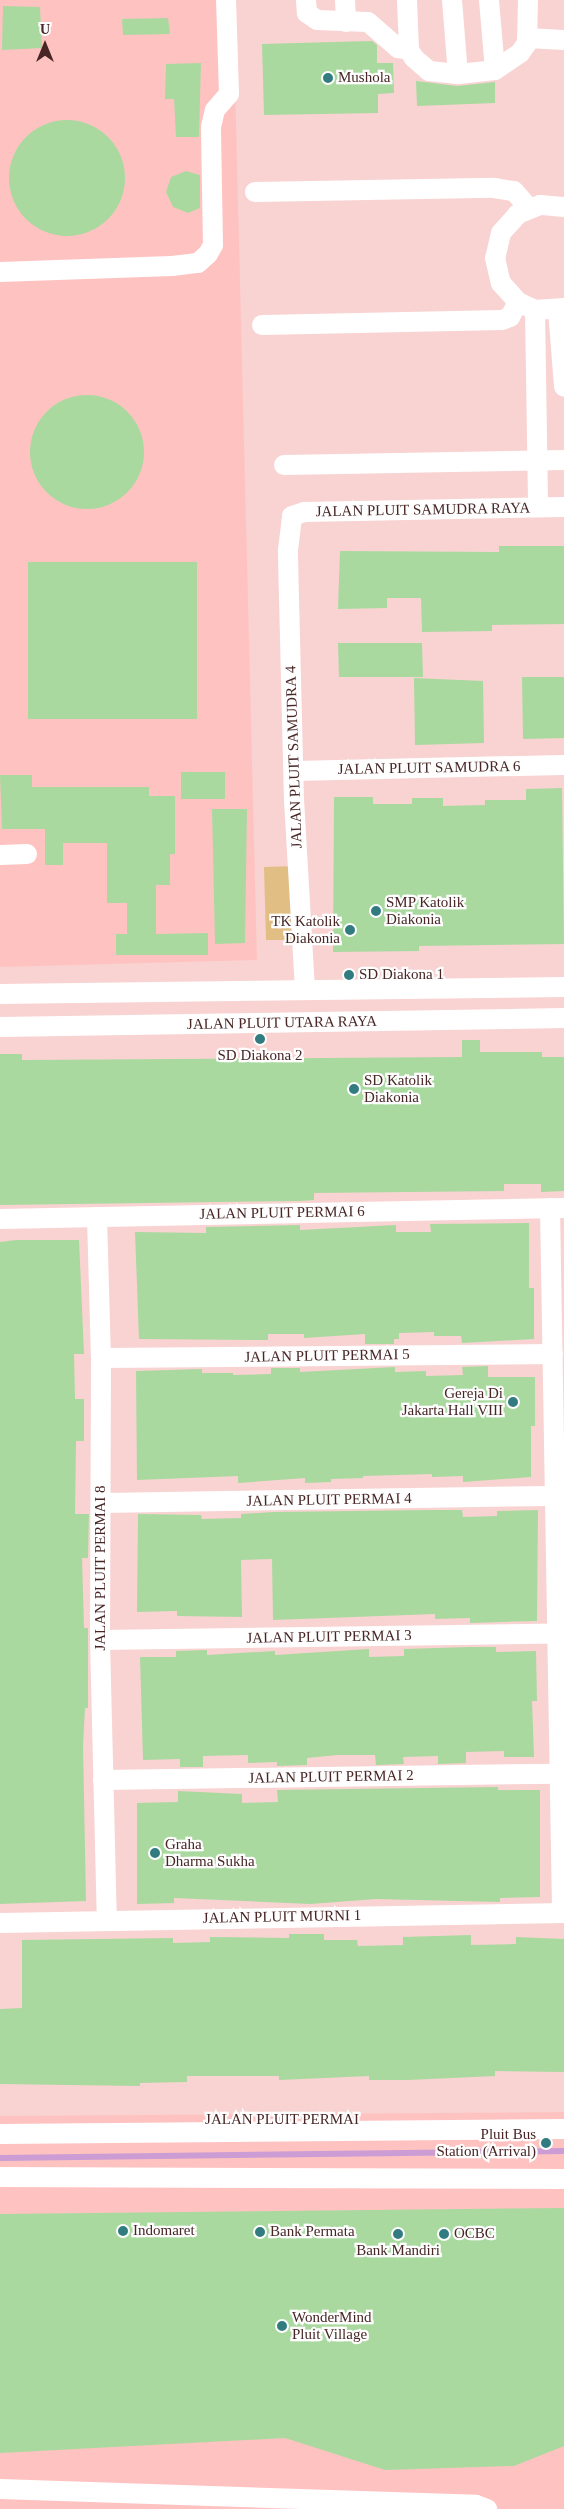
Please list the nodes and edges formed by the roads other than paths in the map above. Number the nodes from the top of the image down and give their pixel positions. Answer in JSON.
{"nodes":[{"id":1,"x":226,"y":0,"type":"edge"},
{"id":2,"x":306,"y":0,"type":"edge"},
{"id":3,"x":345,"y":0,"type":"edge"},
{"id":4,"x":407,"y":0,"type":"edge"},
{"id":5,"x":452,"y":0,"type":"edge"},
{"id":6,"x":489,"y":0,"type":"edge"},
{"id":7,"x":528,"y":0,"type":"edge"},
{"id":8,"x":346,"y":22,"type":"junction"},
{"id":9,"x":527,"y":38,"type":"junction"},
{"id":10,"x":564,"y":40,"type":"edge"},
{"id":11,"x":409,"y":50,"type":"junction"},
{"id":12,"x":495,"y":70,"type":"junction"},
{"id":13,"x":458,"y":74,"type":"junction"},
{"id":14,"x":255,"y":192,"type":"dead end"},
{"id":15,"x":564,"y":207,"type":"edge"},
{"id":16,"x":529,"y":208,"type":"junction"},
{"id":17,"x":0,"y":272,"type":"edge"},
{"id":18,"x":526,"y":306,"type":"junction"},
{"id":19,"x":561,"y":309,"type":"edge"},
{"id":20,"x":262,"y":325,"type":"dead end"},
{"id":21,"x":564,"y":387,"type":"edge"},
{"id":22,"x":564,"y":460,"type":"edge"},
{"id":23,"x":536,"y":462,"type":"junction"},
{"id":24,"x":284,"y":465,"type":"dead end"},
{"id":25,"x":538,"y":507,"type":"junction"},
{"id":26,"x":564,"y":507,"type":"edge"},
{"id":27,"x":289,"y":524,"type":"joint"},
{"id":28,"x":564,"y":765,"type":"edge"},
{"id":29,"x":294,"y":771,"type":"junction"},
{"id":30,"x":0,"y":854,"type":"edge"},
{"id":31,"x":27,"y":854,"type":"dead end"},
{"id":32,"x":564,"y":987,"type":"edge"},
{"id":33,"x":305,"y":990,"type":"junction"},
{"id":34,"x":0,"y":994,"type":"edge"},
{"id":35,"x":564,"y":1018,"type":"edge"},
{"id":36,"x":0,"y":1027,"type":"edge"},
{"id":37,"x":557,"y":1208,"type":"edge"},
{"id":38,"x":97,"y":1217,"type":"junction"},
{"id":39,"x":0,"y":1219,"type":"edge"},
{"id":40,"x":553,"y":1354,"type":"junction"},
{"id":41,"x":101,"y":1358,"type":"junction"},
{"id":42,"x":556,"y":1496,"type":"junction"},
{"id":43,"x":102,"y":1503,"type":"junction"},
{"id":44,"x":557,"y":1634,"type":"junction"},
{"id":45,"x":100,"y":1640,"type":"junction"},
{"id":46,"x":559,"y":1774,"type":"junction"},
{"id":47,"x":103,"y":1780,"type":"junction"},
{"id":48,"x":563,"y":1913,"type":"edge"},
{"id":49,"x":107,"y":1919,"type":"junction"},
{"id":50,"x":0,"y":1923,"type":"edge"},
{"id":51,"x":564,"y":2118,"type":"edge"},
{"id":52,"x":0,"y":2121,"type":"edge"},
{"id":53,"x":564,"y":2129,"type":"edge"},
{"id":54,"x":0,"y":2134,"type":"edge"},
{"id":55,"x":0,"y":2177,"type":"edge"},
{"id":56,"x":564,"y":2179,"type":"edge"},
{"id":57,"x":0,"y":2489,"type":"edge"},
{"id":58,"x":482,"y":2507,"type":"edge"}],
"edges":[{"from":1,"to":17,"type":"street"},
{"from":2,"to":8,"type":"street"},
{"from":3,"to":8,"type":"street"},
{"from":4,"to":11,"type":"street"},
{"from":5,"to":13,"type":"street"},
{"from":6,"to":12,"type":"street"},
{"from":7,"to":9,"type":"street"},
{"from":8,"to":11,"type":"street"},
{"from":9,"to":10,"type":"street"},
{"from":9,"to":12,"type":"street"},
{"from":11,"to":13,"type":"street"},
{"from":12,"to":13,"type":"street"},
{"from":14,"to":16,"type":"street"},
{"from":15,"to":16,"type":"street"},
{"from":16,"to":18,"type":"street"},
{"from":18,"to":19,"type":"street"},
{"from":18,"to":20,"type":"street"},
{"from":18,"to":23,"type":"street"},
{"from":19,"to":21,"type":"street"},
{"from":22,"to":23,"type":"street"},
{"from":23,"to":24,"type":"street"},
{"from":23,"to":25,"type":"street"},
{"from":25,"to":26,"type":"street","name":"JALAN PLUIT SAMUDRA RAYA"},
{"from":25,"to":27,"type":"street","name":"JALAN PLUIT SAMUDRA RAYA"},
{"from":27,"to":29,"type":"street","name":"JALAN PLUIT SAMUDRA 4"},
{"from":28,"to":29,"type":"street","name":"JALAN PLUIT SAMUDRA 6"},
{"from":29,"to":33,"type":"street","name":"JALAN PLUIT SAMUDRA 4"},
{"from":30,"to":31,"type":"street"},
{"from":32,"to":33,"type":"street"},
{"from":33,"to":34,"type":"street"},
{"from":35,"to":36,"type":"street","name":"JALAN PLUIT UTARA RAYA"},
{"from":37,"to":38,"type":"street","name":"JALAN PLUIT PERMAI 6"},
{"from":37,"to":40,"type":"street"},
{"from":38,"to":39,"type":"street","name":"JALAN PLUIT PERMAI 6"},
{"from":38,"to":41,"type":"street","name":"JALAN PLUIT PERMAI 8"},
{"from":40,"to":41,"type":"street","name":"JALAN PLUIT PERMAI 5"},
{"from":40,"to":42,"type":"street"},
{"from":41,"to":43,"type":"street","name":"JALAN PLUIT PERMAI 8"},
{"from":42,"to":43,"type":"street","name":"JALAN PLUIT PERMAI 4"},
{"from":42,"to":44,"type":"street"},
{"from":43,"to":45,"type":"street","name":"JALAN PLUIT PERMAI 8"},
{"from":44,"to":45,"type":"street","name":"JALAN PLUIT PERMAI 3"},
{"from":44,"to":46,"type":"street"},
{"from":45,"to":47,"type":"street","name":"JALAN PLUIT PERMAI 8"},
{"from":46,"to":47,"type":"street","name":"JALAN PLUIT PERMAI 2"},
{"from":46,"to":48,"type":"street"},
{"from":47,"to":49,"type":"street","name":"JALAN PLUIT PERMAI 8"},
{"from":48,"to":49,"type":"street","name":"JALAN PLUIT MURNI 1"},
{"from":49,"to":50,"type":"street","name":"JALAN PLUIT MURNI 1"},
{"from":51,"to":52,"type":"street","name":"JALAN PLUIT PERMAI"},
{"from":53,"to":54,"type":"street"},
{"from":55,"to":56,"type":"street"},
{"from":57,"to":58,"type":"street"}]}
